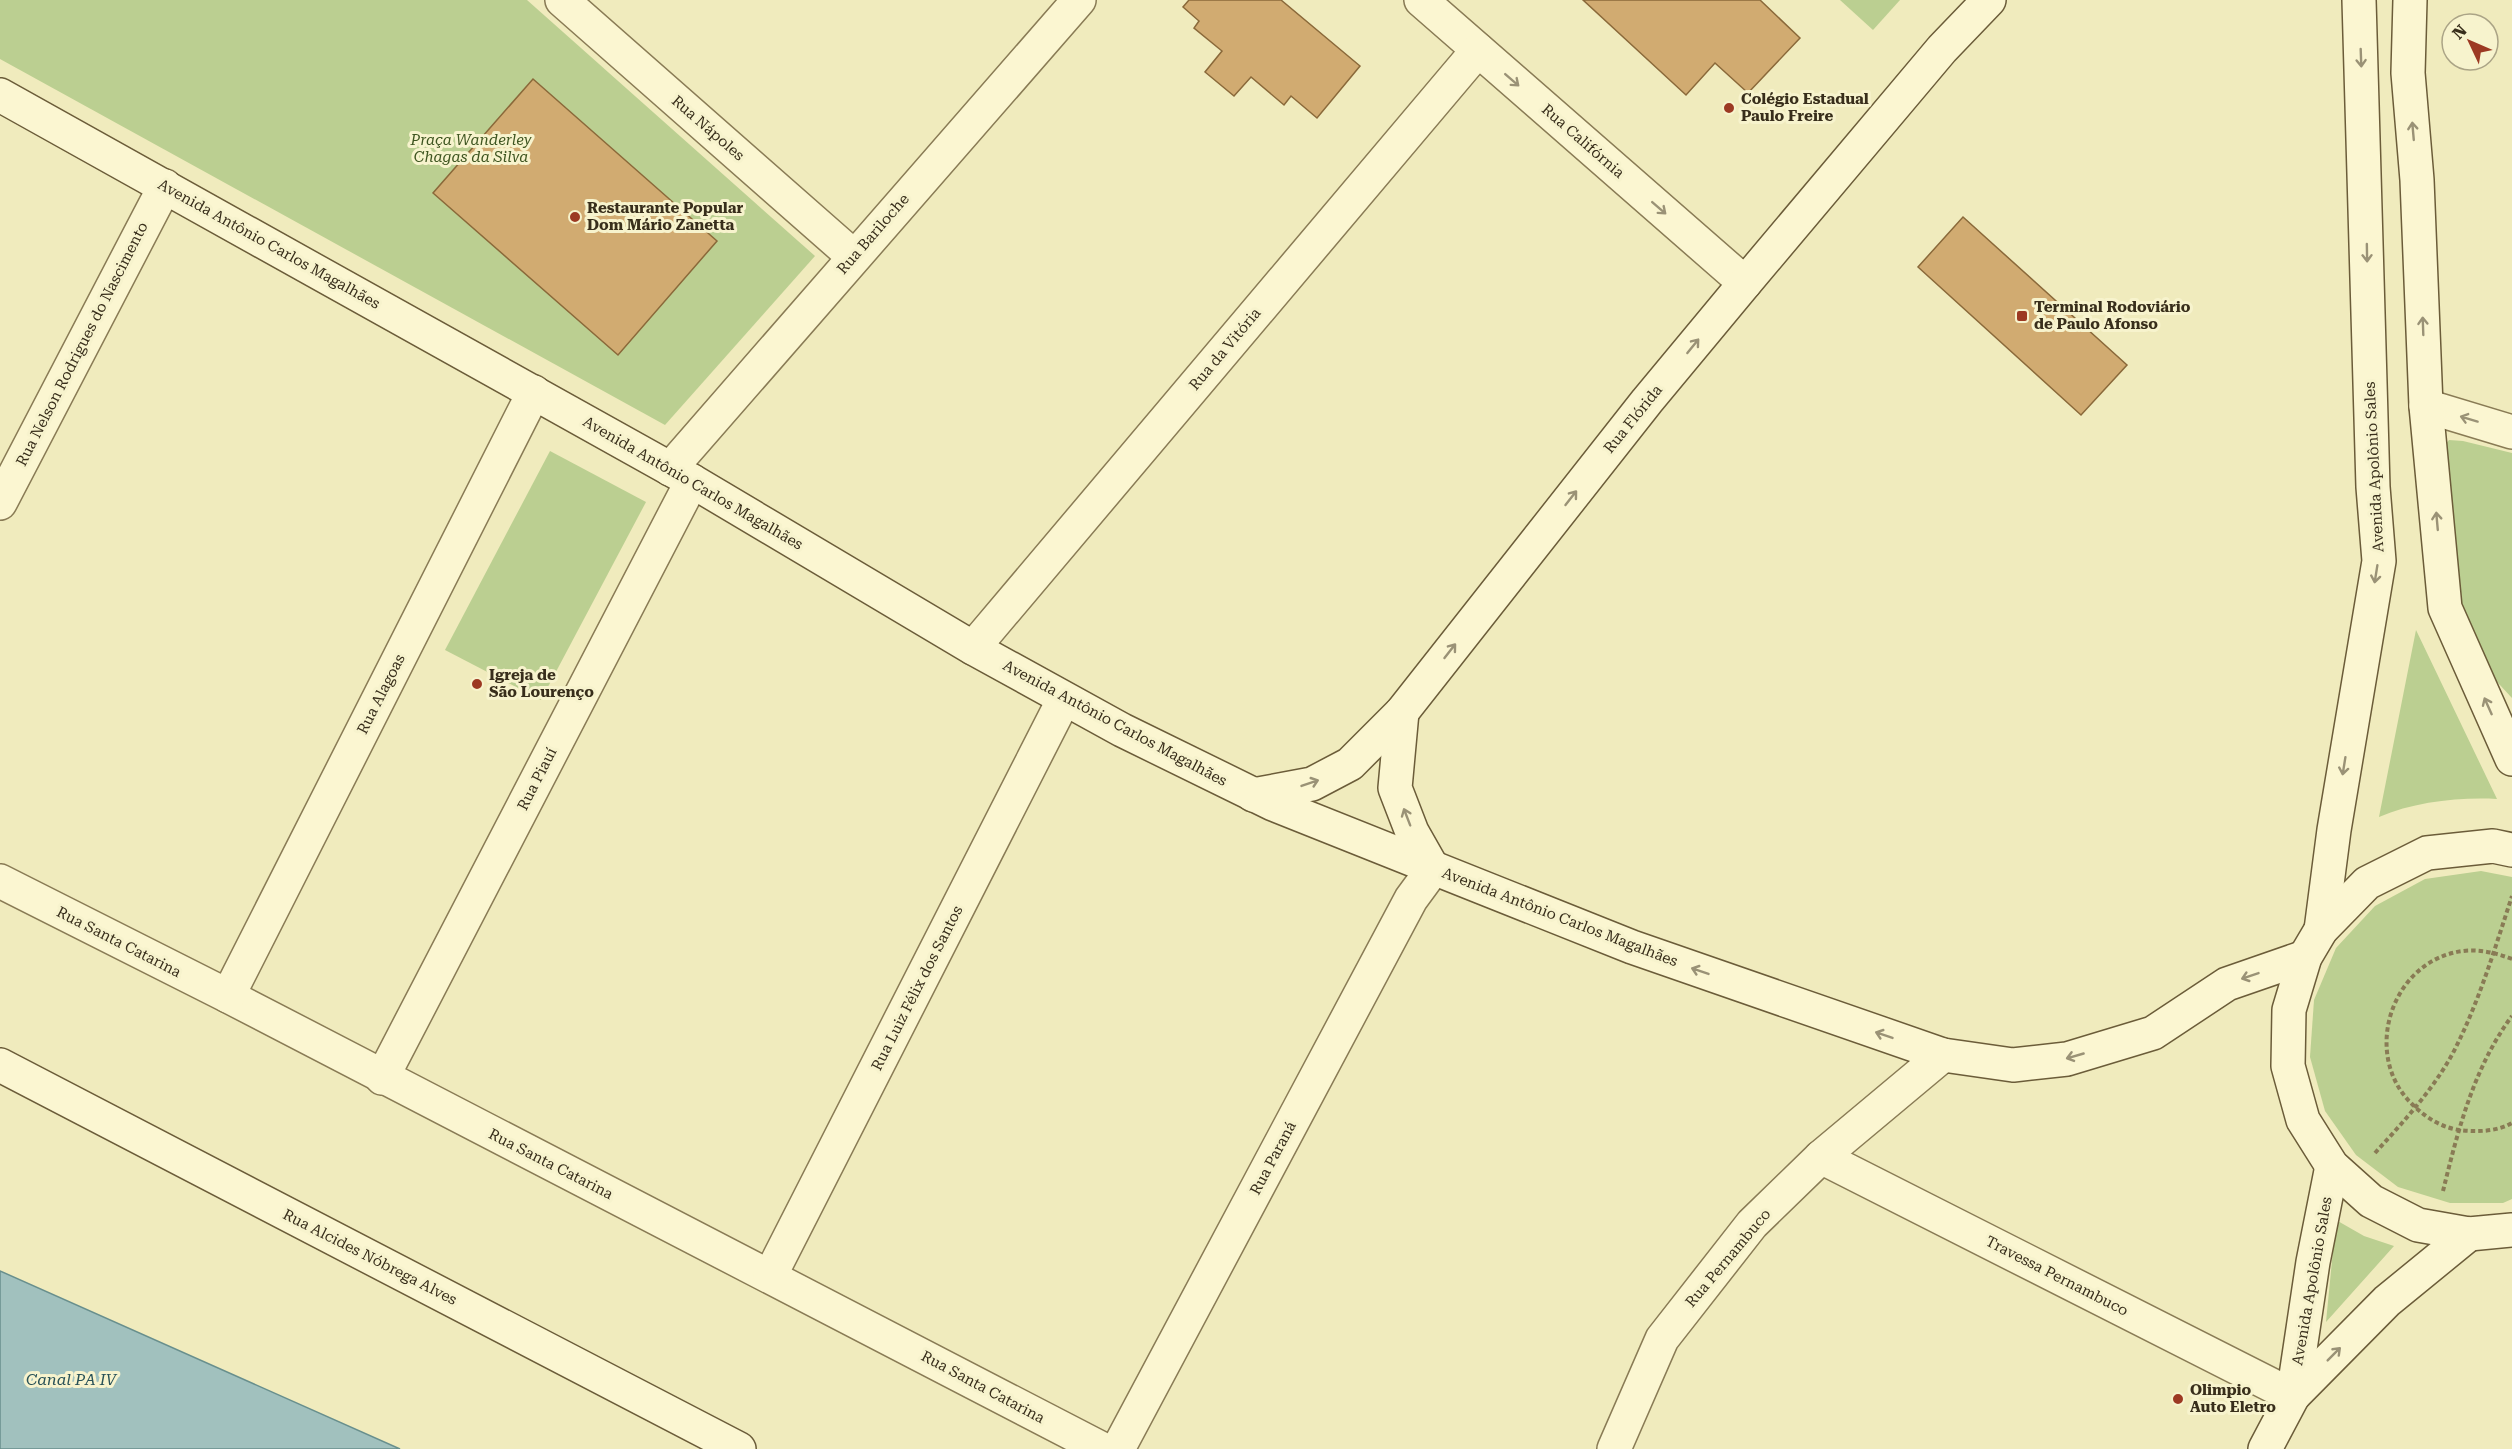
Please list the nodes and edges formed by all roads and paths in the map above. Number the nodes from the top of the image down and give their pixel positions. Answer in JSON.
{"nodes":[{"id":1,"x":562,"y":0,"type":"edge"},
{"id":2,"x":1078,"y":0,"type":"edge"},
{"id":3,"x":1421,"y":0,"type":"edge"},
{"id":4,"x":1989,"y":0,"type":"edge"},
{"id":5,"x":2359,"y":0,"type":"edge"},
{"id":6,"x":2410,"y":0,"type":"edge"},
{"id":7,"x":1478,"y":50,"type":"junction"},
{"id":8,"x":0,"y":95,"type":"edge"},
{"id":9,"x":165,"y":186,"type":"junction"},
{"id":10,"x":853,"y":256,"type":"junction"},
{"id":11,"x":1744,"y":283,"type":"junction"},
{"id":12,"x":534,"y":392,"type":"junction"},
{"id":13,"x":2426,"y":406,"type":"junction"},
{"id":14,"x":2512,"y":432,"type":"edge"},
{"id":15,"x":681,"y":475,"type":"junction"},
{"id":16,"x":0,"y":503,"type":"edge"},
{"id":17,"x":973,"y":648,"type":"junction"},
{"id":18,"x":1064,"y":699,"type":"junction"},
{"id":19,"x":1402,"y":712,"type":"junction"},
{"id":20,"x":2512,"y":759,"type":"edge"},
{"id":21,"x":1254,"y":795,"type":"junction"},
{"id":22,"x":2512,"y":850,"type":"edge"},
{"id":23,"x":1433,"y":869,"type":"junction"},
{"id":24,"x":0,"y":881,"type":"edge"},
{"id":25,"x":2512,"y":896,"type":"edge"},
{"id":26,"x":2313,"y":944,"type":"junction"},
{"id":27,"x":2494,"y":952,"type":"junction"},
{"id":28,"x":2512,"y":959,"type":"edge"},
{"id":29,"x":228,"y":996,"type":"junction"},
{"id":30,"x":2512,"y":1016,"type":"edge"},
{"id":31,"x":1943,"y":1055,"type":"junction"},
{"id":32,"x":0,"y":1065,"type":"edge"},
{"id":33,"x":382,"y":1078,"type":"junction"},
{"id":34,"x":2416,"y":1108,"type":"junction"},
{"id":35,"x":2512,"y":1123,"type":"edge"},
{"id":36,"x":2458,"y":1130,"type":"junction"},
{"id":37,"x":2373,"y":1155,"type":"dead end"},
{"id":38,"x":1821,"y":1157,"type":"junction"},
{"id":39,"x":2332,"y":1166,"type":"junction"},
{"id":40,"x":2441,"y":1200,"type":"dead end"},
{"id":41,"x":2512,"y":1230,"type":"edge"},
{"id":42,"x":2469,"y":1234,"type":"junction"},
{"id":43,"x":770,"y":1276,"type":"junction"},
{"id":44,"x":2293,"y":1396,"type":"junction"},
{"id":45,"x":2270,"y":1448,"type":"edge"},
{"id":46,"x":739,"y":1449,"type":"edge"},
{"id":47,"x":1102,"y":1449,"type":"edge"},
{"id":48,"x":1118,"y":1449,"type":"edge"},
{"id":49,"x":1614,"y":1449,"type":"edge"}],
"edges":[{"from":1,"to":10,"type":"street","name":"Rua Nápoles"},
{"from":2,"to":10,"type":"street","name":"Rua Bariloche"},
{"from":3,"to":7,"type":"street","name":"Rua Califórnia"},
{"from":4,"to":11,"type":"street","name":"Rua Flórida"},
{"from":5,"to":26,"type":"street","name":"Avenida Apolônio Sales","one_way":true},
{"from":13,"to":6,"type":"street","one_way":true},
{"from":7,"to":11,"type":"street","name":"Rua Califórnia","one_way":true},
{"from":7,"to":17,"type":"street","name":"Rua da Vitória"},
{"from":8,"to":9,"type":"street","name":"Avenida Antônio Carlos Magalhães"},
{"from":9,"to":12,"type":"street","name":"Avenida Antônio Carlos Magalhães"},
{"from":9,"to":16,"type":"street","name":"Rua Nelson Rodrigues do Nascimento"},
{"from":10,"to":15,"type":"street","name":"Rua Bariloche"},
{"from":19,"to":11,"type":"street","name":"Rua Flórida","one_way":true},
{"from":12,"to":15,"type":"street","name":"Avenida Antônio Carlos Magalhães"},
{"from":12,"to":29,"type":"street","name":"Rua Alagoas"},
{"from":14,"to":13,"type":"street","one_way":true},
{"from":20,"to":13,"type":"street","one_way":true},
{"from":15,"to":17,"type":"street","name":"Avenida Antônio Carlos Magalhães"},
{"from":15,"to":33,"type":"street","name":"Rua Piauí"},
{"from":17,"to":18,"type":"street","name":"Avenida Antônio Carlos Magalhães"},
{"from":18,"to":21,"type":"street","name":"Avenida Antônio Carlos Magalhães"},
{"from":18,"to":43,"type":"street","name":"Rua Luiz Félix dos Santos"},
{"from":21,"to":19,"type":"street","name":"Rua Flórida","one_way":true},
{"from":23,"to":19,"type":"street","one_way":true},
{"from":21,"to":23,"type":"street","name":"Avenida Antônio Carlos Magalhães"},
{"from":22,"to":26,"type":"street"},
{"from":31,"to":23,"type":"street","name":"Avenida Antônio Carlos Magalhães","one_way":true},
{"from":23,"to":48,"type":"street","name":"Rua Paraná"},
{"from":24,"to":29,"type":"street","name":"Rua Santa Catarina"},
{"from":25,"to":27,"type":"path"},
{"from":26,"to":31,"type":"street","name":"Avenida Antônio Carlos Magalhães","one_way":true},
{"from":26,"to":39,"type":"street","name":"Avenida Apolônio Sales"},
{"from":27,"to":28,"type":"path"},
{"from":27,"to":34,"type":"path"},
{"from":27,"to":34,"type":"path"},
{"from":29,"to":33,"type":"street","name":"Rua Santa Catarina"},
{"from":30,"to":36,"type":"path"},
{"from":31,"to":38,"type":"street","name":"Rua Pernambuco"},
{"from":32,"to":46,"type":"street","name":"Rua Alcides Nóbrega Alves"},
{"from":33,"to":43,"type":"street","name":"Rua Santa Catarina"},
{"from":34,"to":36,"type":"path"},
{"from":34,"to":37,"type":"path"},
{"from":35,"to":36,"type":"path"},
{"from":36,"to":40,"type":"path"},
{"from":38,"to":44,"type":"street","name":"Travessa Pernambuco"},
{"from":38,"to":49,"type":"street","name":"Rua Pernambuco"},
{"from":39,"to":42,"type":"street","name":"Avenida Apolônio Sales"},
{"from":39,"to":44,"type":"street","name":"Avenida Apolônio Sales"},
{"from":41,"to":42,"type":"street","name":"Avenida Apolônio Sales"},
{"from":44,"to":42,"type":"street","name":"Avenida Apolônio Sales","one_way":true},
{"from":43,"to":47,"type":"street","name":"Rua Santa Catarina"},
{"from":44,"to":45,"type":"street","name":"Avenida Apolônio Sales"}]}
